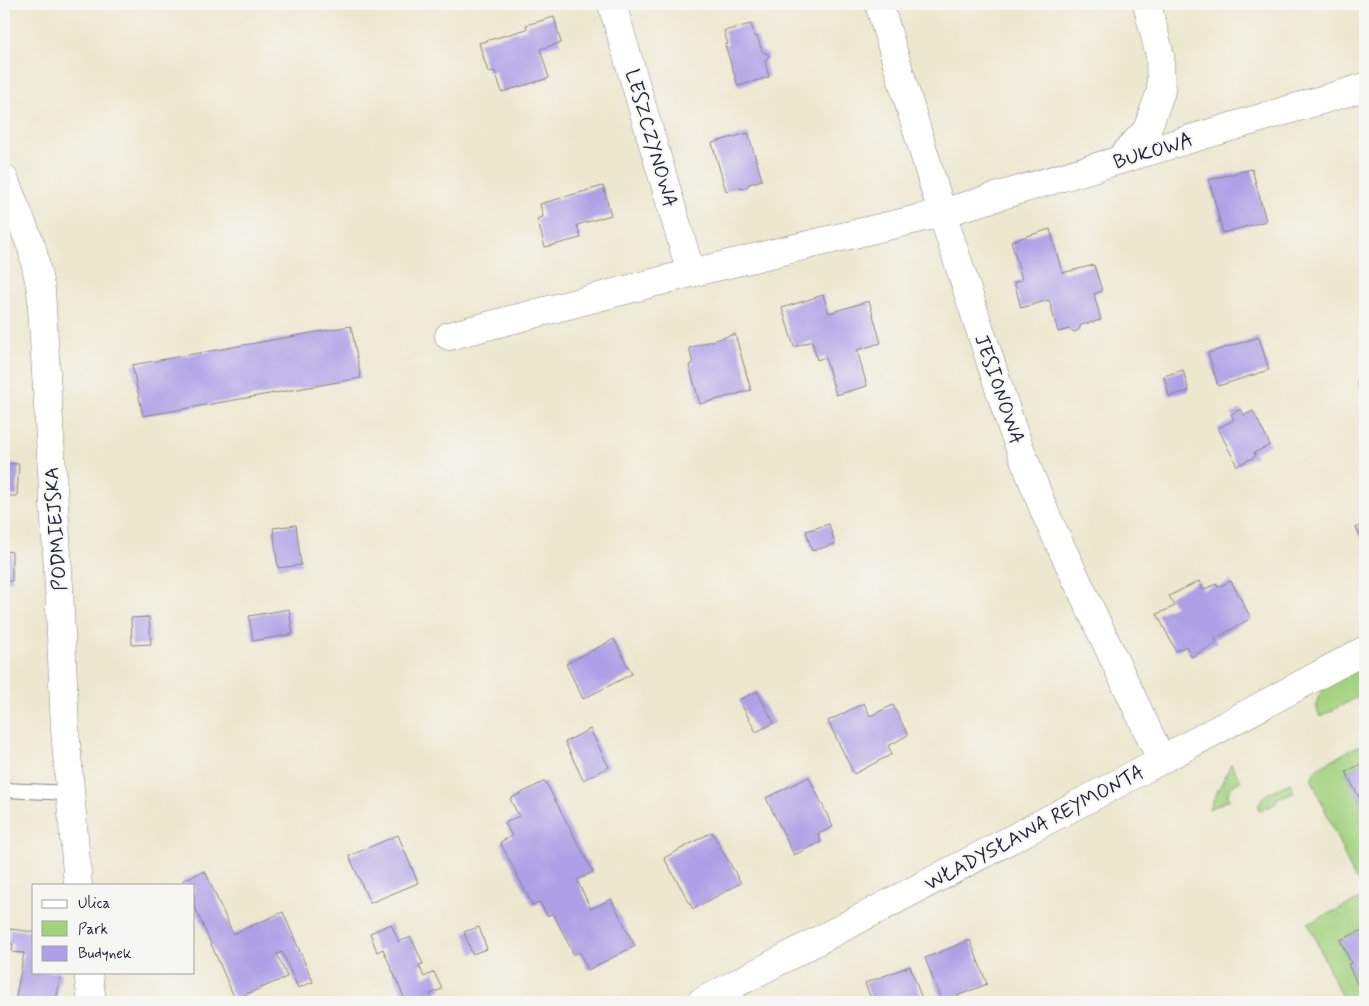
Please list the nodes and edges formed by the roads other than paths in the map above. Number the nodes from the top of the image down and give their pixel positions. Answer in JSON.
{"nodes":[{"id":1,"x":612,"y":4,"type":"edge"},
{"id":2,"x":879,"y":4,"type":"edge"},
{"id":3,"x":1147,"y":4,"type":"edge"},
{"id":4,"x":1365,"y":86,"type":"edge"},
{"id":5,"x":1118,"y":161,"type":"junction"},
{"id":6,"x":4,"y":179,"type":"edge"},
{"id":7,"x":942,"y":213,"type":"junction"},
{"id":8,"x":691,"y":273,"type":"junction"},
{"id":9,"x":449,"y":336,"type":"dead end"},
{"id":10,"x":1365,"y":650,"type":"edge"},
{"id":11,"x":1161,"y":759,"type":"junction"},
{"id":12,"x":4,"y":790,"type":"edge"},
{"id":13,"x":70,"y":793,"type":"junction"},
{"id":14,"x":78,"y":884,"type":"edge"},
{"id":15,"x":88,"y":974,"type":"edge"},
{"id":16,"x":92,"y":1002,"type":"edge"},
{"id":17,"x":701,"y":1002,"type":"edge"}],
"edges":[{"from":1,"to":8,"type":"street","name":"LESZCZYNOWA"},
{"from":2,"to":7,"type":"street","name":"JESIONOWA"},
{"from":3,"to":5,"type":"street"},
{"from":4,"to":5,"type":"street","name":"BUKOWA"},
{"from":5,"to":7,"type":"street","name":"BUKOWA"},
{"from":6,"to":13,"type":"street","name":"PODMIEJSKA"},
{"from":7,"to":8,"type":"street"},
{"from":7,"to":11,"type":"street","name":"JESIONOWA"},
{"from":8,"to":9,"type":"street"},
{"from":10,"to":11,"type":"street","name":"WŁADYSŁAWA REYMONTA"},
{"from":11,"to":17,"type":"street","name":"WŁADYSŁAWA REYMONTA"},
{"from":12,"to":13,"type":"lane"},
{"from":13,"to":14,"type":"street","name":"PODMIEJSKA"},
{"from":15,"to":16,"type":"street"}]}
